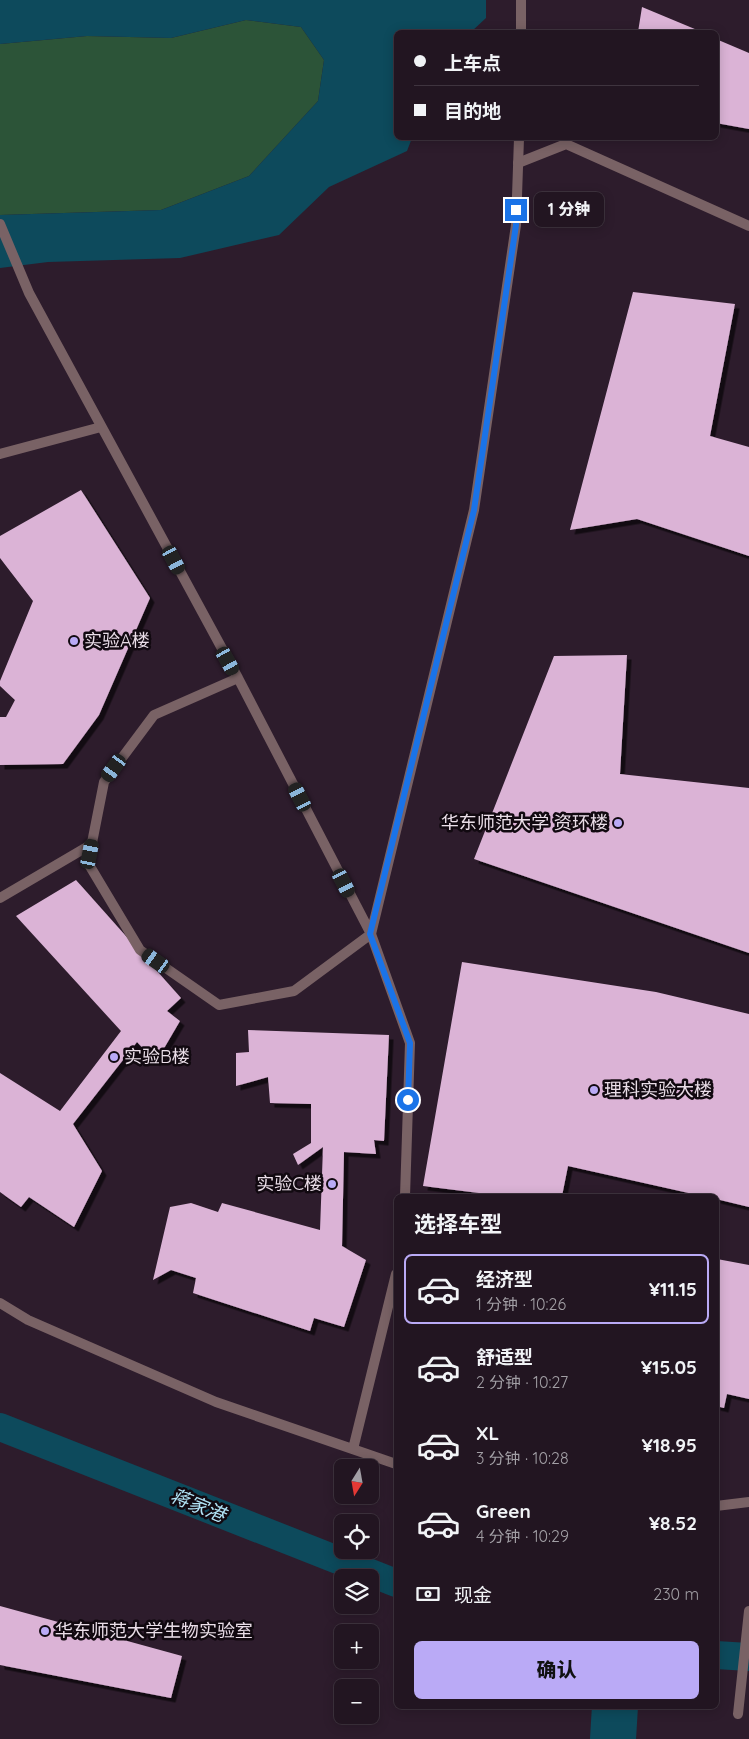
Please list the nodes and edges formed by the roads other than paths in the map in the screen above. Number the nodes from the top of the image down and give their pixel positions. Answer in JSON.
{"nodes":[{"id":1,"x":521,"y":0,"type":"edge"},
{"id":2,"x":521,"y":30,"type":"edge"},
{"id":3,"x":518,"y":140,"type":"edge"},
{"id":4,"x":518,"y":163,"type":"junction"},
{"id":5,"x":0,"y":224,"type":"edge"},
{"id":6,"x":749,"y":226,"type":"edge"},
{"id":7,"x":101,"y":427,"type":"junction"},
{"id":8,"x":0,"y":454,"type":"edge"},
{"id":9,"x":238,"y":678,"type":"junction"},
{"id":10,"x":92,"y":844,"type":"junction"},
{"id":11,"x":0,"y":898,"type":"edge"},
{"id":12,"x":370,"y":934,"type":"junction"},
{"id":13,"x":405,"y":1194,"type":"edge"},
{"id":14,"x":394,"y":1282,"type":"edge"},
{"id":15,"x":0,"y":1304,"type":"edge"},
{"id":16,"x":352,"y":1449,"type":"junction"},
{"id":17,"x":394,"y":1463,"type":"edge"},
{"id":18,"x":749,"y":1502,"type":"edge"},
{"id":19,"x":719,"y":1506,"type":"edge"},
{"id":20,"x":749,"y":1612,"type":"edge"},
{"id":21,"x":738,"y":1714,"type":"dead end"}],
"edges":[{"from":1,"to":2,"type":"street"},
{"from":3,"to":4,"type":"street"},
{"from":4,"to":6,"type":"street"},
{"from":4,"to":12,"type":"street"},
{"from":5,"to":7,"type":"street"},
{"from":7,"to":8,"type":"street"},
{"from":7,"to":9,"type":"street"},
{"from":9,"to":10,"type":"street"},
{"from":9,"to":12,"type":"street"},
{"from":10,"to":11,"type":"street"},
{"from":10,"to":12,"type":"street"},
{"from":12,"to":13,"type":"street"},
{"from":14,"to":16,"type":"street"},
{"from":15,"to":16,"type":"street"},
{"from":16,"to":17,"type":"street"},
{"from":18,"to":19,"type":"street"},
{"from":20,"to":21,"type":"street"}]}
